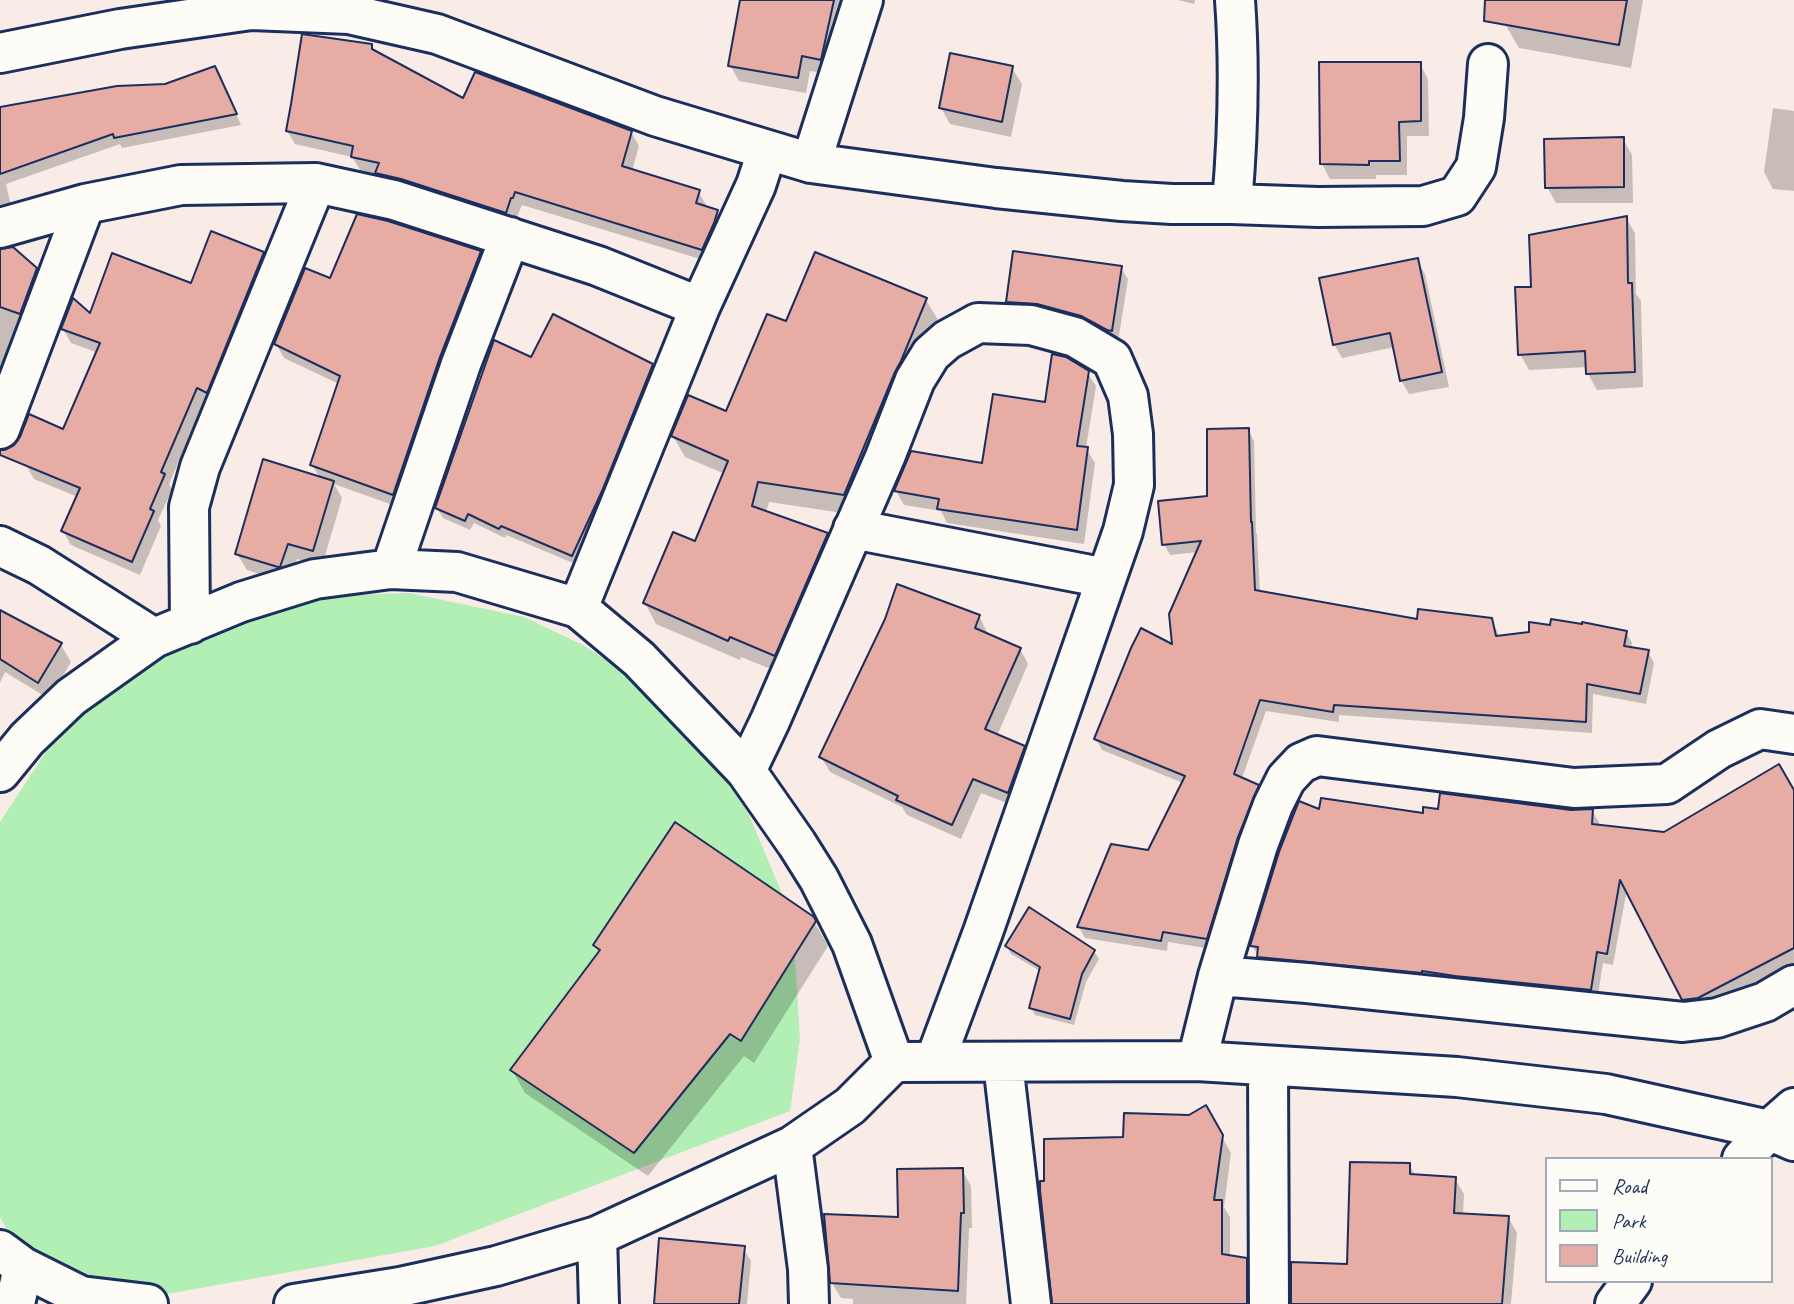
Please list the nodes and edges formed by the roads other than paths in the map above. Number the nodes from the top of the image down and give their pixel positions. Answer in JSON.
{"nodes":[{"id":1,"x":863,"y":0,"type":"edge"},
{"id":2,"x":1236,"y":0,"type":"edge"},
{"id":3,"x":251,"y":5,"type":"edge"},
{"id":4,"x":128,"y":14,"type":"edge"},
{"id":5,"x":0,"y":52,"type":"edge"},
{"id":6,"x":1488,"y":64,"type":"dead end"},
{"id":7,"x":767,"y":151,"type":"junction"},
{"id":8,"x":811,"y":163,"type":"junction"},
{"id":9,"x":316,"y":183,"type":"junction"},
{"id":10,"x":85,"y":204,"type":"junction"},
{"id":11,"x":1233,"y":204,"type":"junction"},
{"id":12,"x":0,"y":228,"type":"edge"},
{"id":13,"x":510,"y":237,"type":"junction"},
{"id":14,"x":701,"y":307,"type":"junction"},
{"id":15,"x":0,"y":429,"type":"edge"},
{"id":16,"x":853,"y":529,"type":"junction"},
{"id":17,"x":0,"y":547,"type":"edge"},
{"id":18,"x":391,"y":569,"type":"junction"},
{"id":19,"x":1106,"y":578,"type":"junction"},
{"id":20,"x":578,"y":608,"type":"junction"},
{"id":21,"x":190,"y":624,"type":"junction"},
{"id":22,"x":154,"y":638,"type":"junction"},
{"id":23,"x":1794,"y":734,"type":"edge"},
{"id":24,"x":746,"y":771,"type":"junction"},
{"id":25,"x":0,"y":772,"type":"edge"},
{"id":26,"x":1217,"y":976,"type":"junction"},
{"id":27,"x":1794,"y":985,"type":"edge"},
{"id":28,"x":935,"y":1061,"type":"junction"},
{"id":29,"x":1197,"y":1061,"type":"junction"},
{"id":30,"x":894,"y":1062,"type":"junction"},
{"id":31,"x":1003,"y":1063,"type":"junction"},
{"id":32,"x":1268,"y":1066,"type":"junction"},
{"id":33,"x":1786,"y":1126,"type":"edge"},
{"id":34,"x":792,"y":1146,"type":"junction"},
{"id":35,"x":1745,"y":1157,"type":"edge"},
{"id":36,"x":597,"y":1236,"type":"junction"},
{"id":37,"x":11,"y":1259,"type":"edge"},
{"id":38,"x":1631,"y":1283,"type":"edge"},
{"id":39,"x":400,"y":1295,"type":"edge"},
{"id":40,"x":15,"y":1304,"type":"edge"},
{"id":41,"x":148,"y":1304,"type":"edge"},
{"id":42,"x":294,"y":1304,"type":"edge"},
{"id":43,"x":599,"y":1304,"type":"edge"},
{"id":44,"x":809,"y":1304,"type":"edge"},
{"id":45,"x":1031,"y":1304,"type":"edge"},
{"id":46,"x":1269,"y":1304,"type":"edge"},
{"id":47,"x":1615,"y":1304,"type":"edge"}],
"edges":[{"from":1,"to":8,"type":"street"},
{"from":2,"to":11,"type":"street"},
{"from":3,"to":4,"type":"street"},
{"from":3,"to":7,"type":"street"},
{"from":4,"to":5,"type":"street"},
{"from":6,"to":11,"type":"street"},
{"from":7,"to":8,"type":"street"},
{"from":7,"to":14,"type":"street"},
{"from":8,"to":11,"type":"street"},
{"from":9,"to":10,"type":"street"},
{"from":9,"to":13,"type":"street"},
{"from":9,"to":21,"type":"street"},
{"from":10,"to":12,"type":"street"},
{"from":10,"to":15,"type":"street"},
{"from":13,"to":14,"type":"street"},
{"from":13,"to":18,"type":"street"},
{"from":14,"to":20,"type":"street"},
{"from":16,"to":19,"type":"street"},
{"from":16,"to":19,"type":"street"},
{"from":16,"to":24,"type":"street"},
{"from":17,"to":22,"type":"street"},
{"from":18,"to":20,"type":"street"},
{"from":18,"to":21,"type":"street"},
{"from":19,"to":28,"type":"street"},
{"from":20,"to":24,"type":"street"},
{"from":21,"to":22,"type":"street"},
{"from":22,"to":25,"type":"street"},
{"from":23,"to":26,"type":"street"},
{"from":24,"to":30,"type":"street"},
{"from":26,"to":27,"type":"street"},
{"from":26,"to":29,"type":"street"},
{"from":28,"to":30,"type":"street"},
{"from":28,"to":31,"type":"street"},
{"from":29,"to":31,"type":"street"},
{"from":29,"to":32,"type":"street"},
{"from":30,"to":34,"type":"street"},
{"from":31,"to":45,"type":"street"},
{"from":32,"to":33,"type":"street"},
{"from":32,"to":46,"type":"street"},
{"from":33,"to":35,"type":"street"},
{"from":34,"to":36,"type":"street"},
{"from":34,"to":44,"type":"street"},
{"from":36,"to":39,"type":"street"},
{"from":36,"to":43,"type":"street"},
{"from":37,"to":40,"type":"street"},
{"from":37,"to":41,"type":"street"},
{"from":38,"to":47,"type":"street"},
{"from":39,"to":42,"type":"street"}]}
